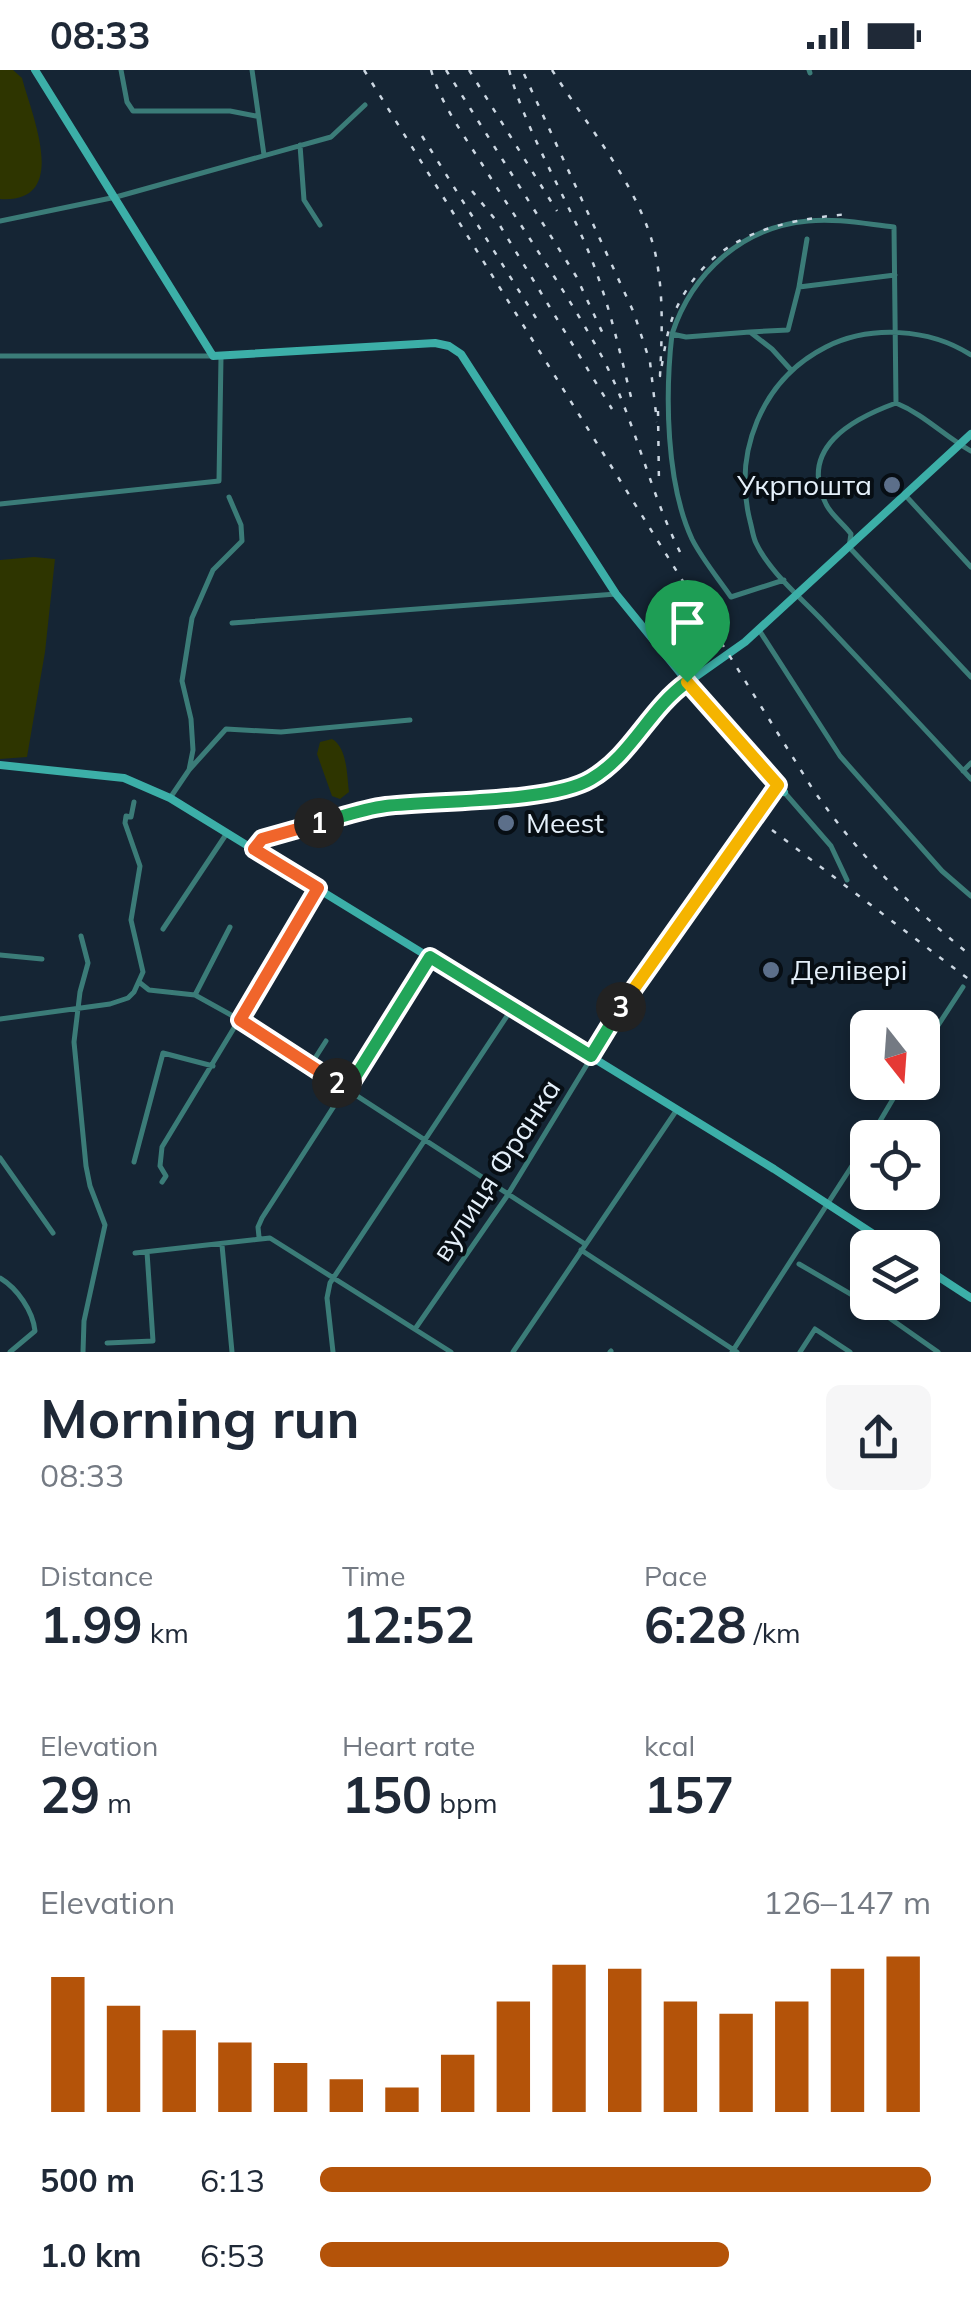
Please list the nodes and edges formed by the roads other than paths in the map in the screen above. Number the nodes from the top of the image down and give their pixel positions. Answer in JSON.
{"nodes":[{"id":1,"x":35,"y":70,"type":"edge"},
{"id":2,"x":120,"y":70,"type":"edge"},
{"id":3,"x":252,"y":70,"type":"edge"},
{"id":4,"x":365,"y":104,"type":"dead end"},
{"id":5,"x":257,"y":114,"type":"junction"},
{"id":6,"x":300,"y":145,"type":"junction"},
{"id":7,"x":264,"y":156,"type":"junction"},
{"id":8,"x":116,"y":197,"type":"junction"},
{"id":9,"x":0,"y":221,"type":"edge"},
{"id":10,"x":320,"y":225,"type":"dead end"},
{"id":11,"x":806,"y":239,"type":"dead end"},
{"id":12,"x":894,"y":275,"type":"junction"},
{"id":13,"x":798,"y":286,"type":"junction"},
{"id":14,"x":750,"y":332,"type":"junction"},
{"id":15,"x":894,"y":332,"type":"junction"},
{"id":16,"x":672,"y":334,"type":"junction"},
{"id":17,"x":971,"y":355,"type":"edge"},
{"id":18,"x":0,"y":356,"type":"edge"},
{"id":19,"x":217,"y":356,"type":"junction"},
{"id":20,"x":791,"y":370,"type":"junction"},
{"id":21,"x":896,"y":403,"type":"junction"},
{"id":22,"x":971,"y":434,"type":"edge"},
{"id":23,"x":958,"y":445,"type":"junction"},
{"id":24,"x":971,"y":451,"type":"edge"},
{"id":25,"x":905,"y":495,"type":"junction"},
{"id":26,"x":229,"y":497,"type":"dead end"},
{"id":27,"x":0,"y":504,"type":"edge"},
{"id":28,"x":850,"y":547,"type":"junction"},
{"id":29,"x":971,"y":567,"type":"edge"},
{"id":30,"x":784,"y":580,"type":"junction"},
{"id":31,"x":616,"y":594,"type":"junction"},
{"id":32,"x":798,"y":594,"type":"junction"},
{"id":33,"x":232,"y":623,"type":"dead end"},
{"id":34,"x":759,"y":630,"type":"junction"},
{"id":35,"x":971,"y":677,"type":"edge"},
{"id":36,"x":687,"y":682,"type":"junction"},
{"id":37,"x":410,"y":720,"type":"dead end"},
{"id":38,"x":971,"y":763,"type":"edge"},
{"id":39,"x":0,"y":765,"type":"edge"},
{"id":40,"x":189,"y":770,"type":"junction"},
{"id":41,"x":963,"y":770,"type":"junction"},
{"id":42,"x":971,"y":779,"type":"edge"},
{"id":43,"x":781,"y":788,"type":"junction"},
{"id":44,"x":170,"y":798,"type":"junction"},
{"id":45,"x":134,"y":802,"type":"dead end"},
{"id":46,"x":227,"y":833,"type":"junction"},
{"id":47,"x":254,"y":849,"type":"junction"},
{"id":48,"x":847,"y":880,"type":"dead end"},
{"id":49,"x":318,"y":888,"type":"junction"},
{"id":50,"x":971,"y":896,"type":"edge"},
{"id":51,"x":230,"y":927,"type":"dead end"},
{"id":52,"x":164,"y":930,"type":"dead end"},
{"id":53,"x":81,"y":936,"type":"dead end"},
{"id":54,"x":0,"y":955,"type":"edge"},
{"id":55,"x":430,"y":957,"type":"junction"},
{"id":56,"x":42,"y":959,"type":"dead end"},
{"id":57,"x":142,"y":983,"type":"junction"},
{"id":58,"x":964,"y":987,"type":"dead end"},
{"id":59,"x":195,"y":994,"type":"junction"},
{"id":60,"x":513,"y":1007,"type":"junction"},
{"id":61,"x":77,"y":1011,"type":"junction"},
{"id":62,"x":0,"y":1019,"type":"edge"},
{"id":63,"x":240,"y":1020,"type":"junction"},
{"id":64,"x":940,"y":1023,"type":"edge"},
{"id":65,"x":326,"y":1042,"type":"dead end"},
{"id":66,"x":591,"y":1056,"type":"junction"},
{"id":67,"x":213,"y":1066,"type":"junction"},
{"id":68,"x":310,"y":1066,"type":"junction"},
{"id":69,"x":347,"y":1090,"type":"junction"},
{"id":70,"x":676,"y":1110,"type":"junction"},
{"id":71,"x":426,"y":1142,"type":"junction"},
{"id":72,"x":0,"y":1158,"type":"edge"},
{"id":73,"x":134,"y":1162,"type":"dead end"},
{"id":74,"x":850,"y":1170,"type":"edge"},
{"id":75,"x":162,"y":1182,"type":"dead end"},
{"id":76,"x":507,"y":1196,"type":"junction"},
{"id":77,"x":829,"y":1204,"type":"junction"},
{"id":78,"x":868,"y":1230,"type":"edge"},
{"id":79,"x":53,"y":1234,"type":"dead end"},
{"id":80,"x":259,"y":1237,"type":"junction"},
{"id":81,"x":222,"y":1244,"type":"junction"},
{"id":82,"x":583,"y":1247,"type":"junction"},
{"id":83,"x":146,"y":1252,"type":"junction"},
{"id":84,"x":135,"y":1253,"type":"dead end"},
{"id":85,"x":799,"y":1264,"type":"dead end"},
{"id":86,"x":0,"y":1278,"type":"edge"},
{"id":87,"x":333,"y":1278,"type":"junction"},
{"id":88,"x":940,"y":1278,"type":"edge"},
{"id":89,"x":971,"y":1298,"type":"edge"},
{"id":90,"x":414,"y":1328,"type":"junction"},
{"id":91,"x":106,"y":1343,"type":"dead end"},
{"id":92,"x":734,"y":1351,"type":"edge"},
{"id":93,"x":10,"y":1352,"type":"edge"},
{"id":94,"x":83,"y":1352,"type":"edge"},
{"id":95,"x":232,"y":1352,"type":"edge"},
{"id":96,"x":333,"y":1352,"type":"edge"},
{"id":97,"x":451,"y":1352,"type":"edge"},
{"id":98,"x":513,"y":1352,"type":"edge"},
{"id":99,"x":800,"y":1352,"type":"edge"},
{"id":100,"x":850,"y":1352,"type":"edge"},
{"id":101,"x":938,"y":1352,"type":"edge"}],
"edges":[{"from":1,"to":8,"type":"main road"},
{"from":2,"to":5,"type":"street"},
{"from":3,"to":5,"type":"street"},
{"from":4,"to":6,"type":"street"},
{"from":5,"to":7,"type":"street"},
{"from":6,"to":7,"type":"street"},
{"from":6,"to":10,"type":"street"},
{"from":7,"to":8,"type":"street"},
{"from":8,"to":9,"type":"street"},
{"from":8,"to":19,"type":"main road"},
{"from":11,"to":13,"type":"street"},
{"from":12,"to":13,"type":"street"},
{"from":12,"to":15,"type":"street"},
{"from":12,"to":16,"type":"street"},
{"from":13,"to":14,"type":"street"},
{"from":14,"to":16,"type":"street"},
{"from":14,"to":20,"type":"street"},
{"from":15,"to":17,"type":"street"},
{"from":15,"to":20,"type":"street"},
{"from":15,"to":21,"type":"street"},
{"from":16,"to":30,"type":"street"},
{"from":18,"to":19,"type":"street"},
{"from":19,"to":27,"type":"street"},
{"from":19,"to":31,"type":"main road"},
{"from":20,"to":30,"type":"street"},
{"from":21,"to":23,"type":"street"},
{"from":21,"to":28,"type":"street"},
{"from":22,"to":23,"type":"main road"},
{"from":23,"to":24,"type":"street"},
{"from":23,"to":25,"type":"main road"},
{"from":25,"to":28,"type":"main road"},
{"from":25,"to":29,"type":"street"},
{"from":26,"to":40,"type":"street"},
{"from":28,"to":32,"type":"main road"},
{"from":28,"to":35,"type":"street"},
{"from":30,"to":32,"type":"street"},
{"from":31,"to":33,"type":"street"},
{"from":31,"to":36,"type":"main road"},
{"from":32,"to":34,"type":"main road"},
{"from":32,"to":41,"type":"street"},
{"from":34,"to":36,"type":"main road"},
{"from":34,"to":50,"type":"street"},
{"from":36,"to":43,"type":"main road"},
{"from":36,"to":47,"type":"main road"},
{"from":37,"to":40,"type":"street"},
{"from":38,"to":41,"type":"street"},
{"from":39,"to":44,"type":"main road"},
{"from":40,"to":44,"type":"street"},
{"from":41,"to":42,"type":"street"},
{"from":43,"to":48,"type":"street"},
{"from":43,"to":66,"type":"street","name":"вулиця Франка"},
{"from":44,"to":46,"type":"main road"},
{"from":45,"to":57,"type":"street"},
{"from":46,"to":47,"type":"main road"},
{"from":46,"to":52,"type":"street"},
{"from":47,"to":49,"type":"main road"},
{"from":49,"to":55,"type":"main road"},
{"from":49,"to":63,"type":"street"},
{"from":51,"to":59,"type":"street"},
{"from":53,"to":61,"type":"street"},
{"from":54,"to":56,"type":"street"},
{"from":55,"to":60,"type":"main road"},
{"from":55,"to":69,"type":"street"},
{"from":57,"to":59,"type":"street"},
{"from":57,"to":61,"type":"street"},
{"from":58,"to":64,"type":"street"},
{"from":59,"to":63,"type":"street"},
{"from":60,"to":66,"type":"main road"},
{"from":60,"to":71,"type":"street"},
{"from":61,"to":62,"type":"street"},
{"from":61,"to":94,"type":"street"},
{"from":63,"to":67,"type":"street"},
{"from":63,"to":68,"type":"street"},
{"from":65,"to":68,"type":"street"},
{"from":66,"to":70,"type":"main road"},
{"from":66,"to":76,"type":"street","name":"вулиця Франка"},
{"from":67,"to":73,"type":"street"},
{"from":67,"to":75,"type":"street"},
{"from":68,"to":69,"type":"street"},
{"from":69,"to":71,"type":"street"},
{"from":69,"to":80,"type":"street"},
{"from":70,"to":77,"type":"main road"},
{"from":70,"to":82,"type":"street"},
{"from":71,"to":76,"type":"street"},
{"from":71,"to":87,"type":"street"},
{"from":72,"to":79,"type":"street"},
{"from":74,"to":77,"type":"street"},
{"from":76,"to":82,"type":"street"},
{"from":76,"to":90,"type":"street","name":"вулиця Франка"},
{"from":77,"to":78,"type":"main road"},
{"from":77,"to":92,"type":"street"},
{"from":80,"to":81,"type":"street"},
{"from":80,"to":87,"type":"street"},
{"from":81,"to":83,"type":"street"},
{"from":81,"to":95,"type":"street"},
{"from":82,"to":92,"type":"street"},
{"from":82,"to":98,"type":"street"},
{"from":83,"to":84,"type":"street"},
{"from":83,"to":91,"type":"street"},
{"from":85,"to":101,"type":"street"},
{"from":86,"to":93,"type":"street"},
{"from":87,"to":90,"type":"street"},
{"from":87,"to":96,"type":"street"},
{"from":88,"to":89,"type":"main road"},
{"from":90,"to":97,"type":"street"},
{"from":99,"to":100,"type":"street"}]}
